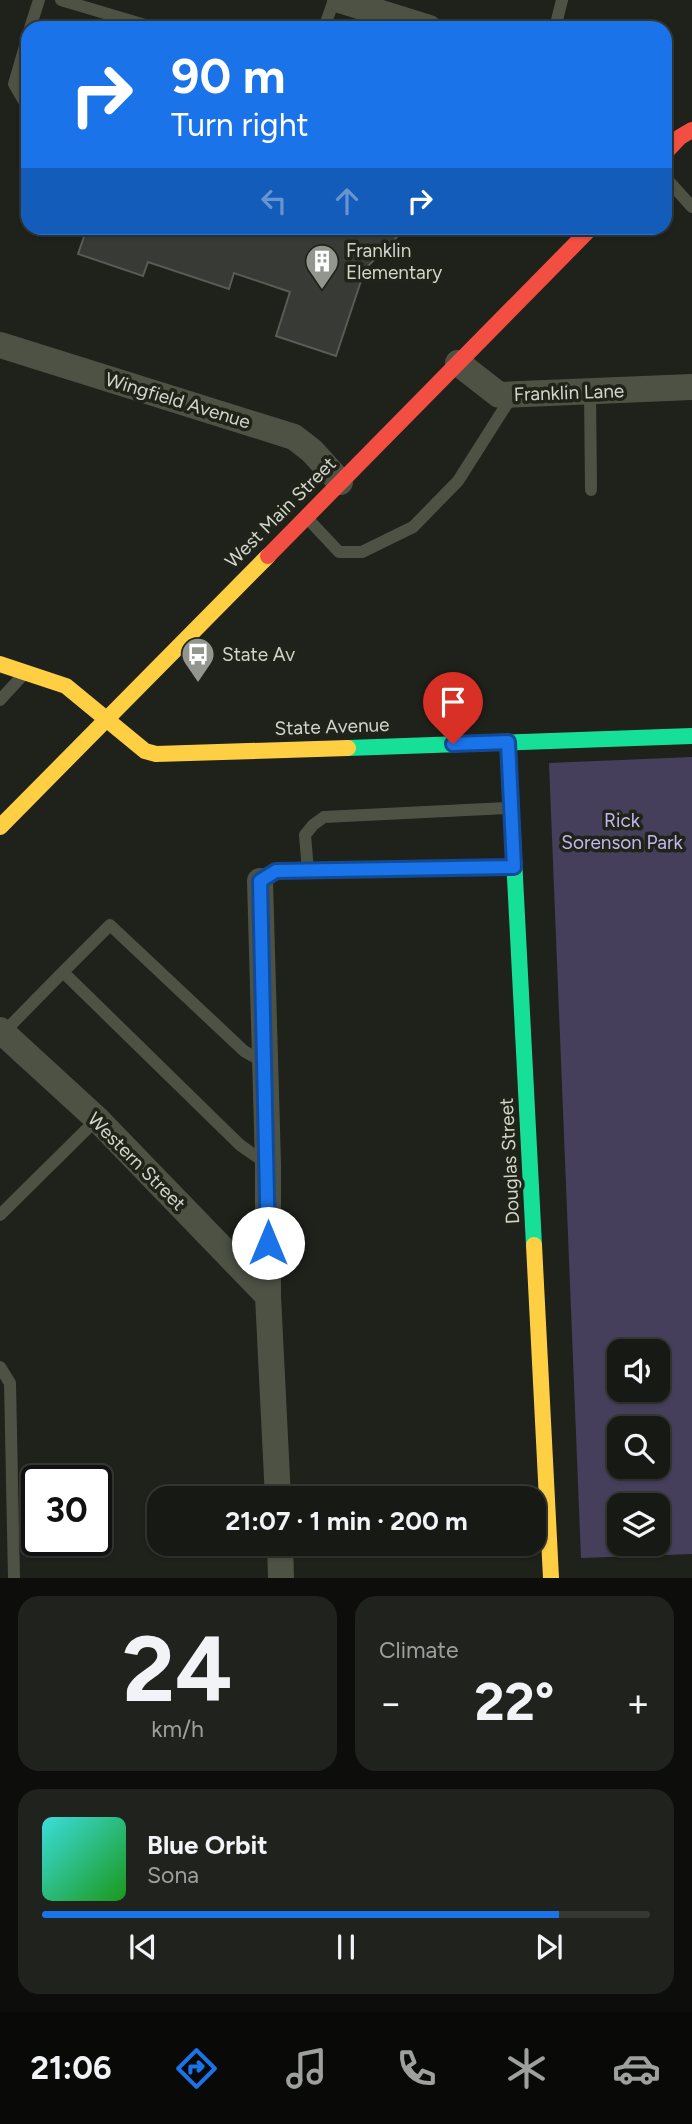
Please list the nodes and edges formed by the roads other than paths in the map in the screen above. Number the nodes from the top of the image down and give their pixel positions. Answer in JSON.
{"nodes":[{"id":1,"x":39,"y":0,"type":"edge"},
{"id":2,"x":61,"y":0,"type":"edge"},
{"id":3,"x":334,"y":0,"type":"edge"},
{"id":4,"x":340,"y":0,"type":"edge"},
{"id":5,"x":562,"y":0,"type":"edge"},
{"id":6,"x":32,"y":21,"type":"edge"},
{"id":7,"x":132,"y":21,"type":"edge"},
{"id":8,"x":326,"y":21,"type":"edge"},
{"id":9,"x":407,"y":21,"type":"edge"},
{"id":10,"x":557,"y":21,"type":"edge"},
{"id":11,"x":21,"y":68,"type":"edge"},
{"id":12,"x":21,"y":96,"type":"edge"},
{"id":13,"x":672,"y":185,"type":"edge"},
{"id":14,"x":692,"y":207,"type":"edge"},
{"id":15,"x":584,"y":235,"type":"edge"},
{"id":16,"x":0,"y":345,"type":"edge"},
{"id":17,"x":458,"y":363,"type":"junction"},
{"id":18,"x":692,"y":387,"type":"edge"},
{"id":19,"x":590,"y":391,"type":"junction"},
{"id":20,"x":513,"y":395,"type":"junction"},
{"id":21,"x":340,"y":482,"type":"junction"},
{"id":22,"x":591,"y":490,"type":"dead end"},
{"id":23,"x":305,"y":517,"type":"junction"},
{"id":24,"x":0,"y":664,"type":"edge"},
{"id":25,"x":26,"y":672,"type":"junction"},
{"id":26,"x":0,"y":700,"type":"edge"},
{"id":27,"x":106,"y":719,"type":"junction"},
{"id":28,"x":692,"y":736,"type":"edge"},
{"id":29,"x":508,"y":742,"type":"junction"},
{"id":30,"x":510,"y":808,"type":"junction"},
{"id":31,"x":1,"y":824,"type":"edge"},
{"id":32,"x":514,"y":867,"type":"junction"},
{"id":33,"x":308,"y":871,"type":"junction"},
{"id":34,"x":260,"y":881,"type":"joint"},
{"id":35,"x":63,"y":972,"type":"junction"},
{"id":36,"x":1,"y":1032,"type":"edge"},
{"id":37,"x":265,"y":1063,"type":"junction"},
{"id":38,"x":97,"y":1119,"type":"junction"},
{"id":39,"x":268,"y":1164,"type":"junction"},
{"id":40,"x":0,"y":1215,"type":"edge"},
{"id":41,"x":268,"y":1296,"type":"junction"},
{"id":42,"x":0,"y":1367,"type":"edge"},
{"id":43,"x":277,"y":1486,"type":"edge"},
{"id":44,"x":280,"y":1556,"type":"edge"},
{"id":45,"x":14,"y":1578,"type":"edge"},
{"id":46,"x":281,"y":1578,"type":"edge"},
{"id":47,"x":551,"y":1578,"type":"edge"}],
"edges":[{"from":1,"to":6,"type":"lane"},
{"from":2,"to":7,"type":"lane"},
{"from":3,"to":8,"type":"lane"},
{"from":4,"to":9,"type":"street"},
{"from":5,"to":10,"type":"lane"},
{"from":11,"to":12,"type":"lane"},
{"from":13,"to":14,"type":"lane"},
{"from":15,"to":17,"type":"street","name":"West Main Street"},
{"from":16,"to":21,"type":"street","name":"Wingfield Avenue"},
{"from":17,"to":20,"type":"street","name":"Franklin Lane"},
{"from":17,"to":21,"type":"street","name":"West Main Street"},
{"from":18,"to":19,"type":"street","name":"Franklin Lane"},
{"from":19,"to":20,"type":"street","name":"Franklin Lane"},
{"from":19,"to":22,"type":"lane"},
{"from":20,"to":23,"type":"lane"},
{"from":21,"to":23,"type":"street","name":"West Main Street"},
{"from":23,"to":27,"type":"street","name":"West Main Street"},
{"from":24,"to":25,"type":"street","name":"State Avenue"},
{"from":25,"to":26,"type":"lane"},
{"from":25,"to":27,"type":"street","name":"State Avenue"},
{"from":27,"to":29,"type":"street","name":"State Avenue"},
{"from":27,"to":31,"type":"street","name":"West Main Street"},
{"from":28,"to":29,"type":"street","name":"State Avenue"},
{"from":29,"to":30,"type":"street","name":"Douglas Street"},
{"from":30,"to":32,"type":"street","name":"Douglas Street"},
{"from":30,"to":33,"type":"lane"},
{"from":32,"to":33,"type":"lane"},
{"from":32,"to":47,"type":"street","name":"Douglas Street"},
{"from":33,"to":34,"type":"lane"},
{"from":34,"to":37,"type":"street"},
{"from":35,"to":36,"type":"lane"},
{"from":35,"to":37,"type":"lane"},
{"from":35,"to":39,"type":"lane"},
{"from":36,"to":38,"type":"street","name":"Western Street"},
{"from":37,"to":39,"type":"street"},
{"from":38,"to":40,"type":"lane"},
{"from":38,"to":41,"type":"street","name":"Western Street"},
{"from":39,"to":41,"type":"street"},
{"from":41,"to":43,"type":"street"},
{"from":42,"to":45,"type":"lane"},
{"from":44,"to":46,"type":"street"}]}
